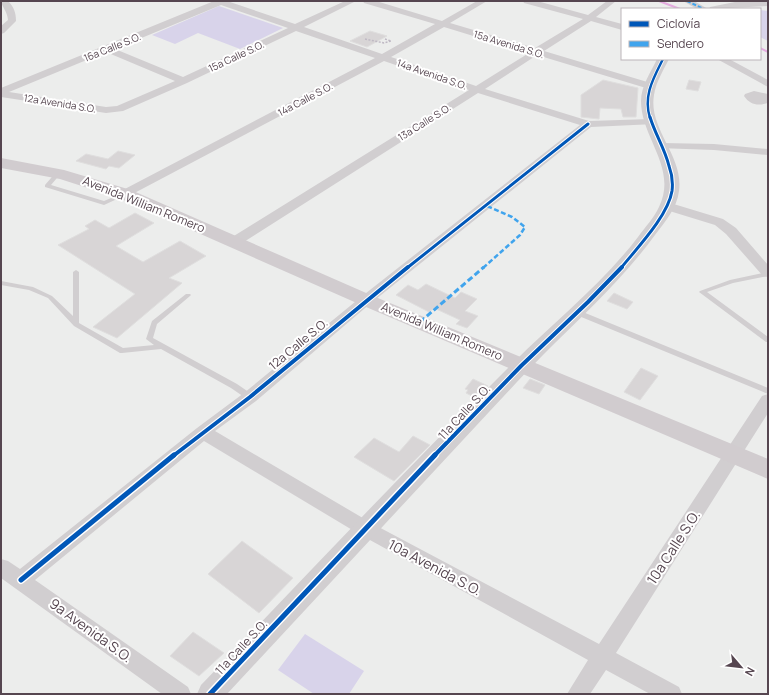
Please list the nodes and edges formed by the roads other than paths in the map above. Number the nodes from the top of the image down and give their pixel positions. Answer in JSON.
{"nodes":[{"id":1,"x":3,"y":1,"type":"edge"},
{"id":2,"x":220,"y":1,"type":"edge"},
{"id":3,"x":352,"y":1,"type":"edge"},
{"id":4,"x":368,"y":1,"type":"edge"},
{"id":5,"x":483,"y":1,"type":"edge"},
{"id":6,"x":527,"y":1,"type":"edge"},
{"id":7,"x":612,"y":1,"type":"edge"},
{"id":8,"x":687,"y":1,"type":"edge"},
{"id":9,"x":746,"y":2,"type":"edge"},
{"id":10,"x":768,"y":3,"type":"edge"},
{"id":11,"x":702,"y":8,"type":"edge"},
{"id":12,"x":719,"y":8,"type":"edge"},
{"id":13,"x":590,"y":18,"type":"junction"},
{"id":14,"x":443,"y":24,"type":"junction"},
{"id":15,"x":621,"y":27,"type":"edge"},
{"id":16,"x":297,"y":28,"type":"junction"},
{"id":17,"x":1,"y":31,"type":"edge"},
{"id":18,"x":107,"y":49,"type":"junction"},
{"id":19,"x":536,"y":52,"type":"junction"},
{"id":20,"x":384,"y":57,"type":"junction"},
{"id":21,"x":663,"y":60,"type":"edge"},
{"id":22,"x":724,"y":60,"type":"edge"},
{"id":23,"x":183,"y":81,"type":"junction"},
{"id":24,"x":768,"y":84,"type":"edge"},
{"id":25,"x":650,"y":86,"type":"junction"},
{"id":26,"x":476,"y":89,"type":"junction"},
{"id":27,"x":1,"y":93,"type":"edge"},
{"id":28,"x":119,"y":109,"type":"joint"},
{"id":29,"x":651,"y":122,"type":"junction"},
{"id":30,"x":588,"y":124,"type":"junction"},
{"id":31,"x":662,"y":146,"type":"junction"},
{"id":32,"x":768,"y":153,"type":"edge"},
{"id":33,"x":1,"y":163,"type":"edge"},
{"id":34,"x":125,"y":194,"type":"junction"},
{"id":35,"x":667,"y":206,"type":"junction"},
{"id":36,"x":234,"y":242,"type":"junction"},
{"id":37,"x":76,"y":272,"type":"dead end"},
{"id":38,"x":768,"y":273,"type":"edge"},
{"id":39,"x":1,"y":283,"type":"edge"},
{"id":40,"x":188,"y":295,"type":"dead end"},
{"id":41,"x":366,"y":300,"type":"junction"},
{"id":42,"x":576,"y":312,"type":"junction"},
{"id":43,"x":76,"y":324,"type":"junction"},
{"id":44,"x":768,"y":340,"type":"edge"},
{"id":45,"x":162,"y":346,"type":"junction"},
{"id":46,"x":522,"y":365,"type":"junction"},
{"id":47,"x":768,"y":391,"type":"edge"},
{"id":48,"x":250,"y":398,"type":"junction"},
{"id":49,"x":768,"y":400,"type":"edge"},
{"id":50,"x":203,"y":432,"type":"junction"},
{"id":51,"x":733,"y":454,"type":"junction"},
{"id":52,"x":768,"y":469,"type":"edge"},
{"id":53,"x":366,"y":530,"type":"junction"},
{"id":54,"x":1,"y":567,"type":"edge"},
{"id":55,"x":21,"y":580,"type":"junction"},
{"id":56,"x":602,"y":657,"type":"junction"},
{"id":57,"x":180,"y":694,"type":"edge"},
{"id":58,"x":210,"y":694,"type":"edge"},
{"id":59,"x":578,"y":694,"type":"edge"},
{"id":60,"x":671,"y":694,"type":"edge"}],
"edges":[{"from":1,"to":17,"type":"street"},
{"from":2,"to":16,"type":"street","name":"14a Avenida S.O."},
{"from":2,"to":18,"type":"street","name":"16a Calle S.O."},
{"from":3,"to":16,"type":"street","name":"15a Calle S.O."},
{"from":4,"to":14,"type":"street","name":"15a Avenida S.O."},
{"from":5,"to":14,"type":"street","name":"14a Calle S.O."},
{"from":6,"to":13,"type":"street"},
{"from":7,"to":13,"type":"street","name":"13a Calle S.O."},
{"from":8,"to":11,"type":"street"},
{"from":9,"to":10,"type":"street"},
{"from":9,"to":12,"type":"street"},
{"from":13,"to":15,"type":"street"},
{"from":13,"to":19,"type":"street","name":"13a Calle S.O."},
{"from":14,"to":19,"type":"street","name":"15a Avenida S.O."},
{"from":14,"to":20,"type":"street","name":"14a Calle S.O."},
{"from":16,"to":20,"type":"street","name":"14a Avenida S.O."},
{"from":16,"to":23,"type":"street","name":"15a Calle S.O."},
{"from":18,"to":23,"type":"street"},
{"from":18,"to":27,"type":"street","name":"16a Calle S.O."},
{"from":19,"to":25,"type":"street","name":"15a Avenida S.O."},
{"from":19,"to":26,"type":"street","name":"13a Calle S.O."},
{"from":20,"to":26,"type":"street","name":"14a Avenida S.O."},
{"from":20,"to":34,"type":"street","name":"14a Calle S.O."},
{"from":21,"to":25,"type":"street"},
{"from":22,"to":24,"type":"street"},
{"from":23,"to":28,"type":"street","name":"15a Calle S.O."},
{"from":25,"to":29,"type":"street"},
{"from":26,"to":30,"type":"street","name":"14a Avenida S.O."},
{"from":26,"to":36,"type":"street","name":"13a Calle S.O."},
{"from":27,"to":28,"type":"street","name":"12a Avenida S.O."},
{"from":29,"to":30,"type":"street","name":"14a Avenida S.O."},
{"from":29,"to":31,"type":"street","name":"11a Calle S.O."},
{"from":30,"to":41,"type":"street","name":"12a Calle S.O."},
{"from":31,"to":32,"type":"street"},
{"from":31,"to":35,"type":"street","name":"11a Calle S.O."},
{"from":33,"to":34,"type":"main road","name":"Avenida William Romero"},
{"from":34,"to":36,"type":"main road","name":"Avenida William Romero"},
{"from":35,"to":38,"type":"street"},
{"from":35,"to":42,"type":"street","name":"11a Calle S.O."},
{"from":36,"to":41,"type":"main road","name":"Avenida William Romero"},
{"from":37,"to":43,"type":"lane"},
{"from":38,"to":44,"type":"lane"},
{"from":39,"to":43,"type":"lane"},
{"from":40,"to":45,"type":"lane"},
{"from":41,"to":46,"type":"main road","name":"Avenida William Romero"},
{"from":41,"to":48,"type":"street","name":"12a Calle S.O."},
{"from":42,"to":46,"type":"street","name":"11a Calle S.O."},
{"from":42,"to":47,"type":"lane"},
{"from":43,"to":45,"type":"lane"},
{"from":45,"to":48,"type":"lane"},
{"from":46,"to":51,"type":"main road","name":"Avenida William Romero"},
{"from":46,"to":53,"type":"street","name":"11a Calle S.O."},
{"from":48,"to":50,"type":"street","name":"12a Calle S.O."},
{"from":49,"to":51,"type":"street","name":"10a Calle S.O."},
{"from":50,"to":53,"type":"street","name":"10a Avenida S.O."},
{"from":50,"to":55,"type":"street","name":"12a Calle S.O."},
{"from":51,"to":52,"type":"main road","name":"Avenida William Romero"},
{"from":51,"to":56,"type":"street","name":"10a Calle S.O."},
{"from":53,"to":56,"type":"street","name":"10a Avenida S.O."},
{"from":53,"to":58,"type":"street","name":"11a Calle S.O."},
{"from":54,"to":55,"type":"street","name":"9a Avenida S.O."},
{"from":55,"to":57,"type":"street","name":"9a Avenida S.O."},
{"from":56,"to":59,"type":"street","name":"10a Calle S.O."},
{"from":56,"to":60,"type":"street","name":"10a Avenida S.O."}]}
